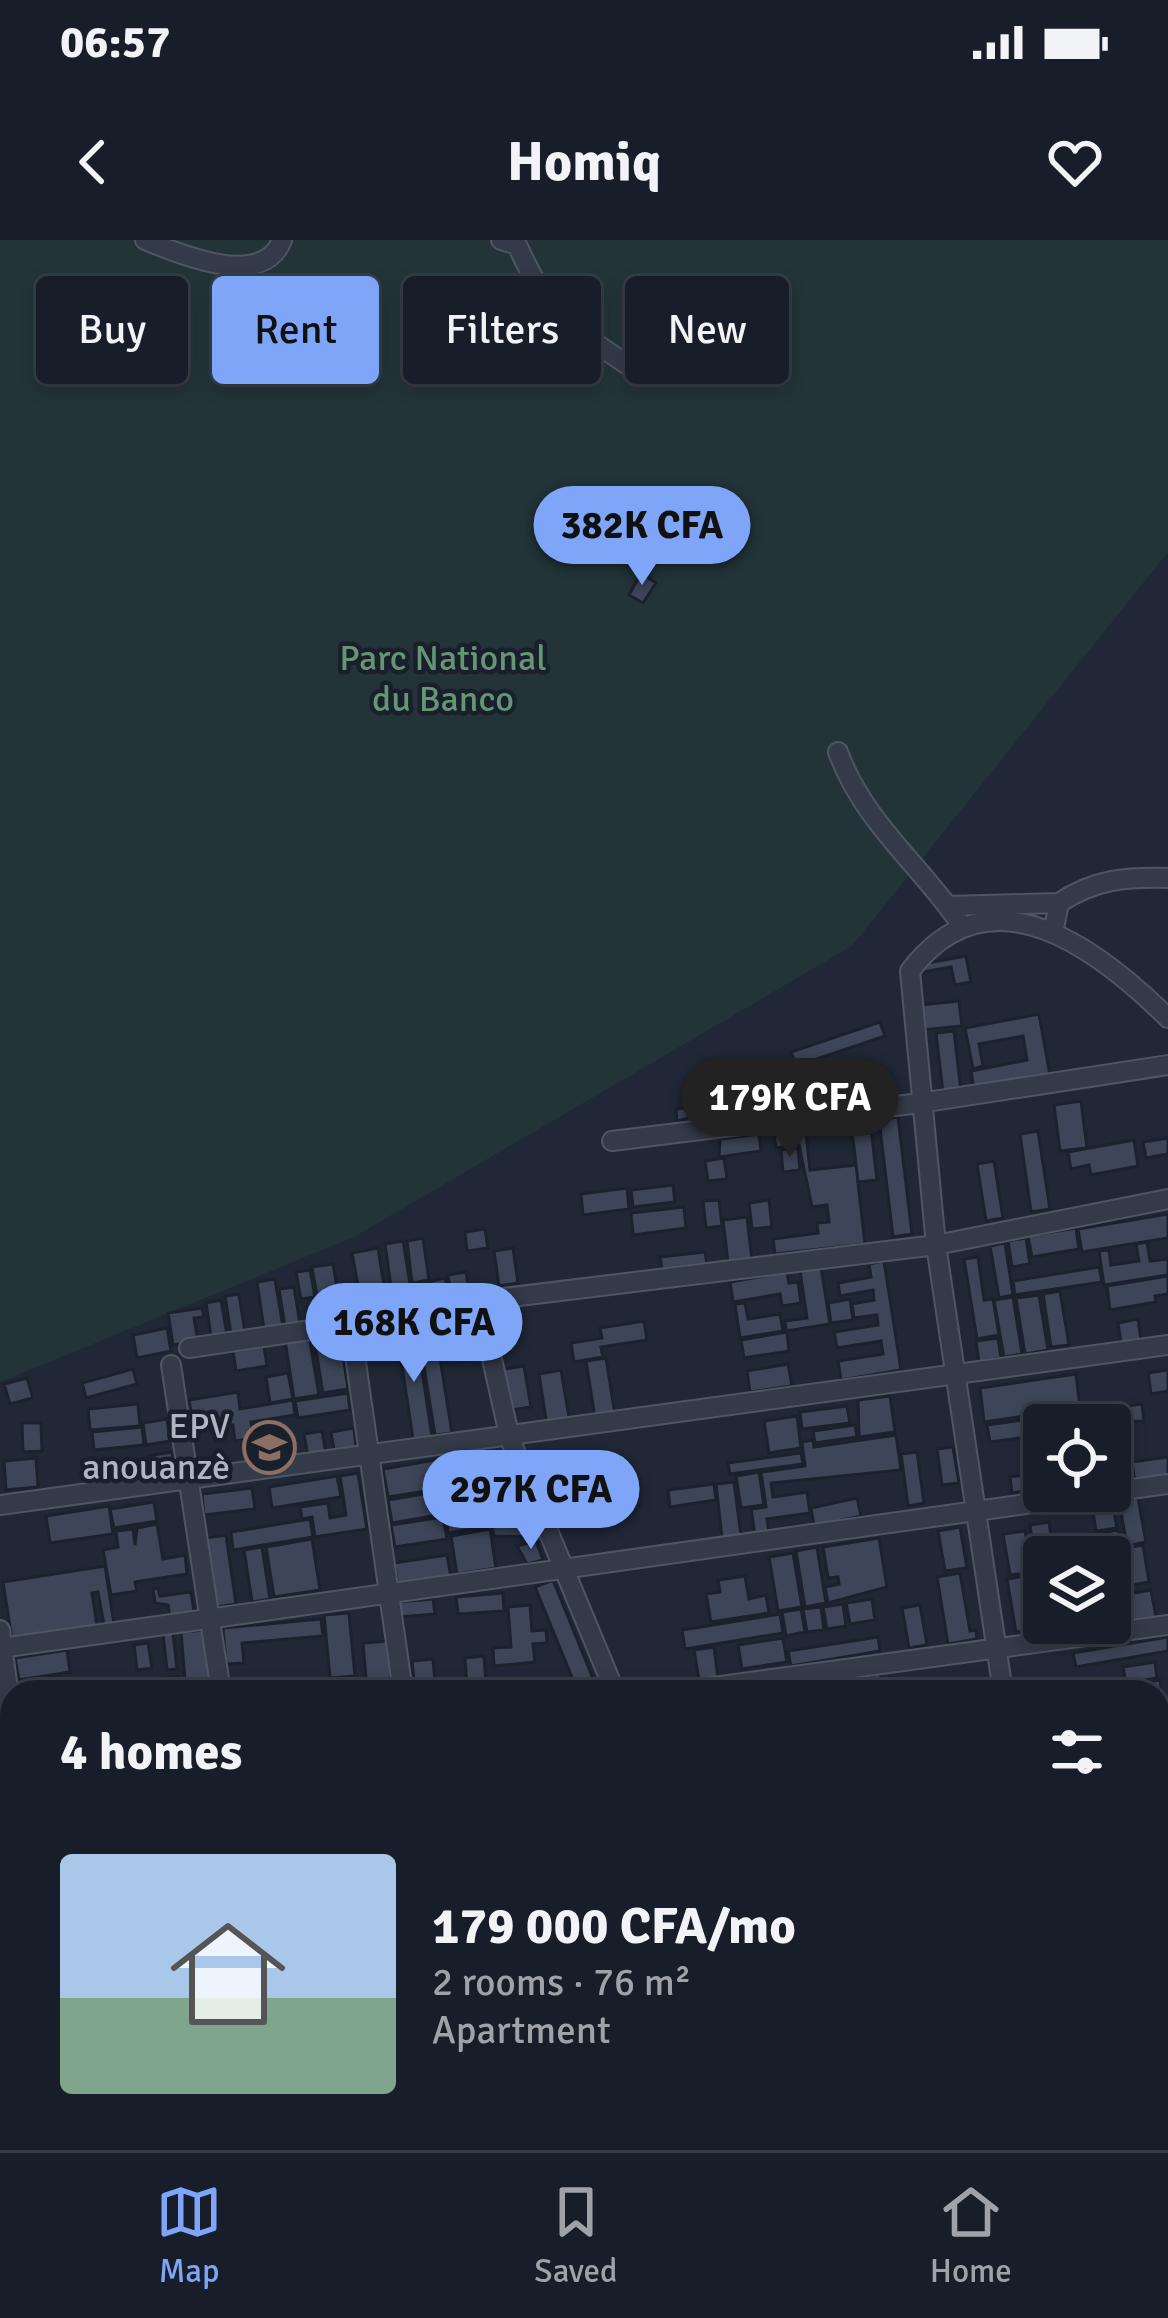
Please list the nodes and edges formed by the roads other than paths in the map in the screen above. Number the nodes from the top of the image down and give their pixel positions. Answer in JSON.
{"nodes":[{"id":1,"x":145,"y":240,"type":"edge"},
{"id":2,"x":282,"y":240,"type":"edge"},
{"id":3,"x":501,"y":240,"type":"edge"},
{"id":4,"x":625,"y":363,"type":"edge"},
{"id":5,"x":838,"y":752,"type":"dead end"},
{"id":6,"x":1168,"y":878,"type":"edge"},
{"id":7,"x":1060,"y":903,"type":"junction"},
{"id":8,"x":948,"y":906,"type":"junction"},
{"id":9,"x":962,"y":926,"type":"junction"},
{"id":10,"x":1054,"y":928,"type":"junction"},
{"id":11,"x":1168,"y":1018,"type":"edge"},
{"id":12,"x":1168,"y":1065,"type":"edge"},
{"id":13,"x":920,"y":1103,"type":"junction"},
{"id":14,"x":612,"y":1141,"type":"dead end"},
{"id":15,"x":1168,"y":1199,"type":"edge"},
{"id":16,"x":936,"y":1245,"type":"junction"},
{"id":17,"x":347,"y":1299,"type":"dead end"},
{"id":18,"x":351,"y":1324,"type":"junction"},
{"id":19,"x":1168,"y":1345,"type":"edge"},
{"id":20,"x":189,"y":1348,"type":"dead end"},
{"id":21,"x":171,"y":1365,"type":"dead end"},
{"id":22,"x":953,"y":1377,"type":"junction"},
{"id":23,"x":510,"y":1438,"type":"junction"},
{"id":24,"x":370,"y":1454,"type":"junction"},
{"id":25,"x":192,"y":1482,"type":"junction"},
{"id":26,"x":1168,"y":1484,"type":"edge"},
{"id":27,"x":0,"y":1505,"type":"edge"},
{"id":28,"x":979,"y":1509,"type":"junction"},
{"id":29,"x":561,"y":1570,"type":"junction"},
{"id":30,"x":388,"y":1594,"type":"junction"},
{"id":31,"x":212,"y":1620,"type":"junction"},
{"id":32,"x":1168,"y":1625,"type":"edge"},
{"id":33,"x":1,"y":1642,"type":"edge"},
{"id":34,"x":996,"y":1646,"type":"junction"},
{"id":35,"x":6,"y":1680,"type":"edge"},
{"id":36,"x":220,"y":1680,"type":"edge"},
{"id":37,"x":401,"y":1680,"type":"edge"},
{"id":38,"x":610,"y":1680,"type":"edge"},
{"id":39,"x":760,"y":1680,"type":"edge"},
{"id":40,"x":1001,"y":1680,"type":"edge"}],
"edges":[{"from":1,"to":2,"type":"street"},
{"from":3,"to":4,"type":"street"},
{"from":5,"to":8,"type":"street"},
{"from":6,"to":7,"type":"street"},
{"from":7,"to":8,"type":"street"},
{"from":7,"to":10,"type":"street"},
{"from":8,"to":9,"type":"street"},
{"from":9,"to":10,"type":"street"},
{"from":9,"to":13,"type":"street"},
{"from":10,"to":11,"type":"street"},
{"from":12,"to":13,"type":"street"},
{"from":13,"to":14,"type":"street"},
{"from":13,"to":16,"type":"street"},
{"from":15,"to":16,"type":"street"},
{"from":16,"to":22,"type":"street"},
{"from":16,"to":23,"type":"street"},
{"from":17,"to":18,"type":"street"},
{"from":18,"to":20,"type":"street"},
{"from":18,"to":24,"type":"street"},
{"from":19,"to":22,"type":"street"},
{"from":21,"to":25,"type":"street"},
{"from":22,"to":23,"type":"street"},
{"from":22,"to":28,"type":"street"},
{"from":23,"to":24,"type":"street"},
{"from":23,"to":29,"type":"street"},
{"from":24,"to":25,"type":"street"},
{"from":24,"to":30,"type":"street"},
{"from":25,"to":27,"type":"street"},
{"from":25,"to":31,"type":"street"},
{"from":26,"to":28,"type":"street"},
{"from":28,"to":29,"type":"street"},
{"from":28,"to":34,"type":"street"},
{"from":29,"to":30,"type":"street"},
{"from":29,"to":38,"type":"street"},
{"from":30,"to":31,"type":"street"},
{"from":30,"to":37,"type":"street"},
{"from":31,"to":33,"type":"street"},
{"from":31,"to":36,"type":"street"},
{"from":32,"to":34,"type":"street"},
{"from":33,"to":35,"type":"street"},
{"from":34,"to":39,"type":"street"},
{"from":34,"to":40,"type":"street"}]}
